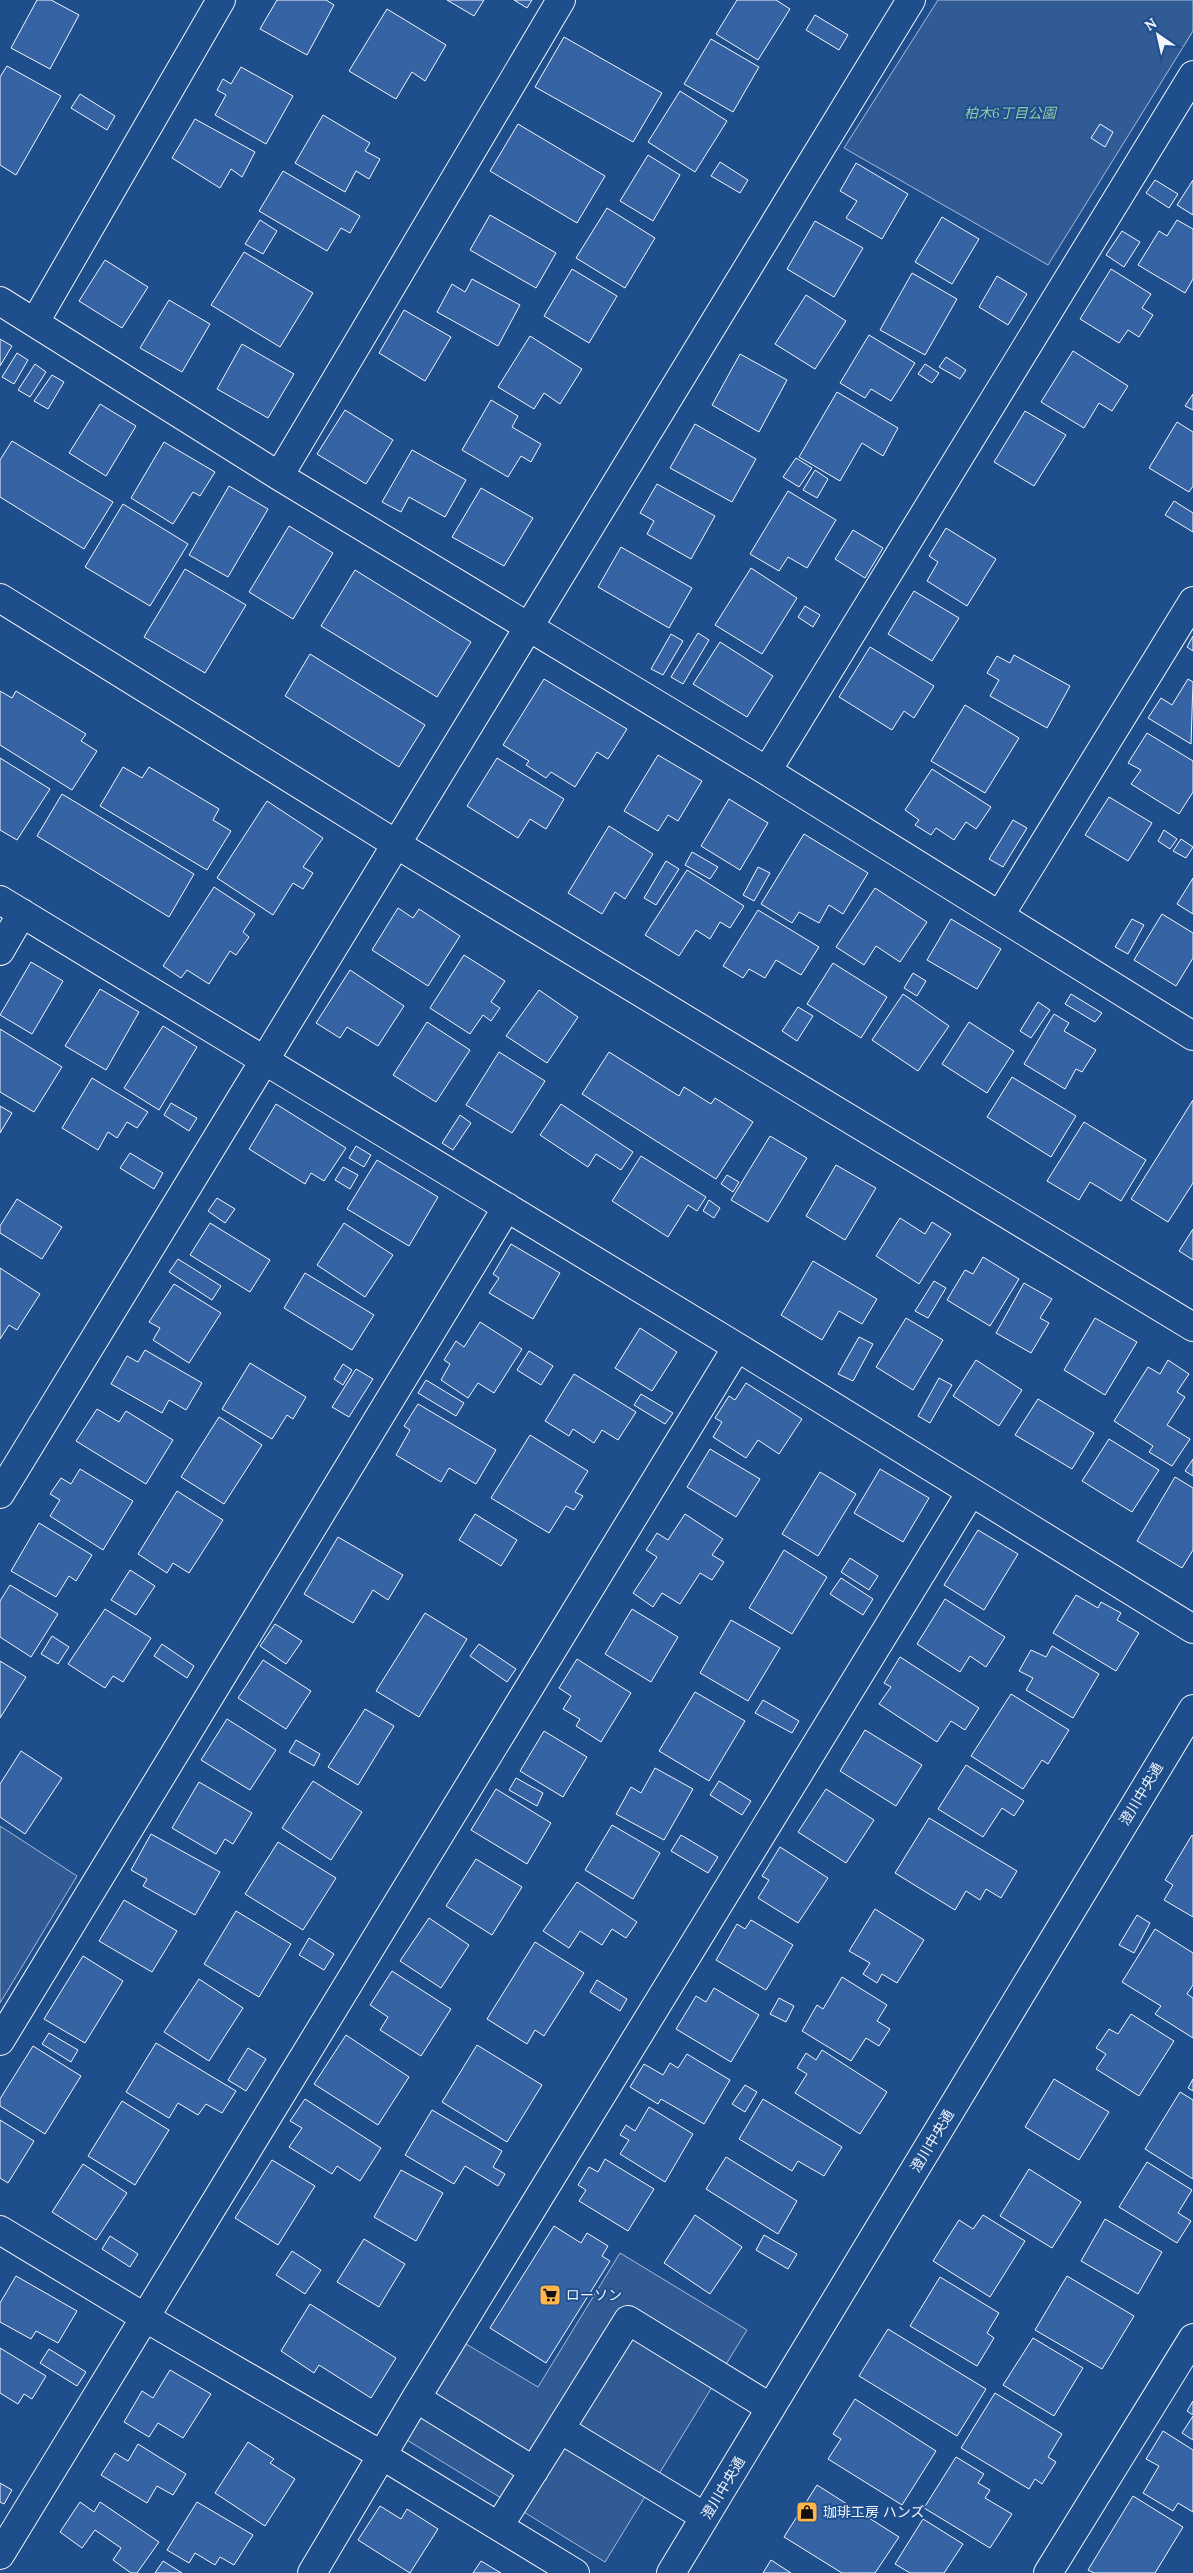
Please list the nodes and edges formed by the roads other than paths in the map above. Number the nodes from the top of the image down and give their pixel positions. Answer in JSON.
{"nodes":[{"id":1,"x":221,"y":0,"type":"edge"},
{"id":2,"x":560,"y":0,"type":"edge"},
{"id":3,"x":912,"y":0,"type":"edge"},
{"id":4,"x":1193,"y":75,"type":"edge"},
{"id":5,"x":0,"y":301,"type":"edge"},
{"id":6,"x":35,"y":322,"type":"junction"},
{"id":7,"x":279,"y":476,"type":"junction"},
{"id":8,"x":0,"y":598,"type":"edge"},
{"id":9,"x":1193,"y":601,"type":"edge"},
{"id":10,"x":529,"y":626,"type":"junction"},
{"id":11,"x":767,"y":771,"type":"junction"},
{"id":12,"x":396,"y":844,"type":"junction"},
{"id":13,"x":11,"y":907,"type":"edge"},
{"id":14,"x":1000,"y":915,"type":"junction"},
{"id":15,"x":0,"y":951,"type":"edge"},
{"id":16,"x":1193,"y":1036,"type":"edge"},
{"id":17,"x":263,"y":1060,"type":"junction"},
{"id":18,"x":507,"y":1207,"type":"junction"},
{"id":19,"x":1193,"y":1327,"type":"edge"},
{"id":20,"x":737,"y":1347,"type":"junction"},
{"id":21,"x":970,"y":1492,"type":"junction"},
{"id":22,"x":0,"y":1494,"type":"edge"},
{"id":23,"x":1193,"y":1629,"type":"edge"},
{"id":24,"x":1193,"y":1709,"type":"edge"},
{"id":25,"x":0,"y":2041,"type":"edge"},
{"id":26,"x":0,"y":2230,"type":"edge"},
{"id":27,"x":144,"y":2317,"type":"junction"},
{"id":28,"x":1193,"y":2338,"type":"edge"},
{"id":29,"x":416,"y":2398,"type":"junction"},
{"id":30,"x":771,"y":2408,"type":"junction"},
{"id":31,"x":560,"y":2429,"type":"junction"},
{"id":32,"x":384,"y":2456,"type":"junction"},
{"id":33,"x":534,"y":2471,"type":"junction"},
{"id":34,"x":705,"y":2517,"type":"junction"},
{"id":35,"x":499,"y":2526,"type":"junction"},
{"id":36,"x":0,"y":2555,"type":"edge"},
{"id":37,"x":312,"y":2573,"type":"edge"},
{"id":38,"x":575,"y":2573,"type":"edge"},
{"id":39,"x":671,"y":2573,"type":"edge"},
{"id":40,"x":1048,"y":2573,"type":"edge"}],
"edges":[{"from":1,"to":6,"type":"street"},
{"from":2,"to":7,"type":"street"},
{"from":3,"to":10,"type":"street"},
{"from":4,"to":11,"type":"street"},
{"from":5,"to":6,"type":"street"},
{"from":6,"to":7,"type":"street"},
{"from":7,"to":10,"type":"street"},
{"from":8,"to":12,"type":"street"},
{"from":9,"to":14,"type":"street"},
{"from":10,"to":11,"type":"street"},
{"from":10,"to":12,"type":"street"},
{"from":11,"to":14,"type":"street"},
{"from":12,"to":17,"type":"street"},
{"from":12,"to":19,"type":"street"},
{"from":13,"to":15,"type":"street"},
{"from":13,"to":17,"type":"street"},
{"from":14,"to":16,"type":"street"},
{"from":17,"to":18,"type":"street"},
{"from":17,"to":22,"type":"street"},
{"from":18,"to":20,"type":"street"},
{"from":18,"to":25,"type":"street"},
{"from":20,"to":21,"type":"street"},
{"from":20,"to":27,"type":"street"},
{"from":21,"to":23,"type":"street"},
{"from":21,"to":29,"type":"street"},
{"from":24,"to":30,"type":"street","name":"澄川中央通"},
{"from":26,"to":27,"type":"street"},
{"from":27,"to":32,"type":"street"},
{"from":27,"to":36,"type":"street"},
{"from":28,"to":40,"type":"street"},
{"from":29,"to":32,"type":"street"},
{"from":29,"to":33,"type":"street"},
{"from":30,"to":31,"type":"street"},
{"from":30,"to":34,"type":"street","name":"澄川中央通"},
{"from":31,"to":33,"type":"street"},
{"from":31,"to":34,"type":"street"},
{"from":32,"to":35,"type":"street"},
{"from":32,"to":37,"type":"street"},
{"from":33,"to":35,"type":"street"},
{"from":34,"to":39,"type":"street","name":"澄川中央通"},
{"from":35,"to":38,"type":"street"}]}
